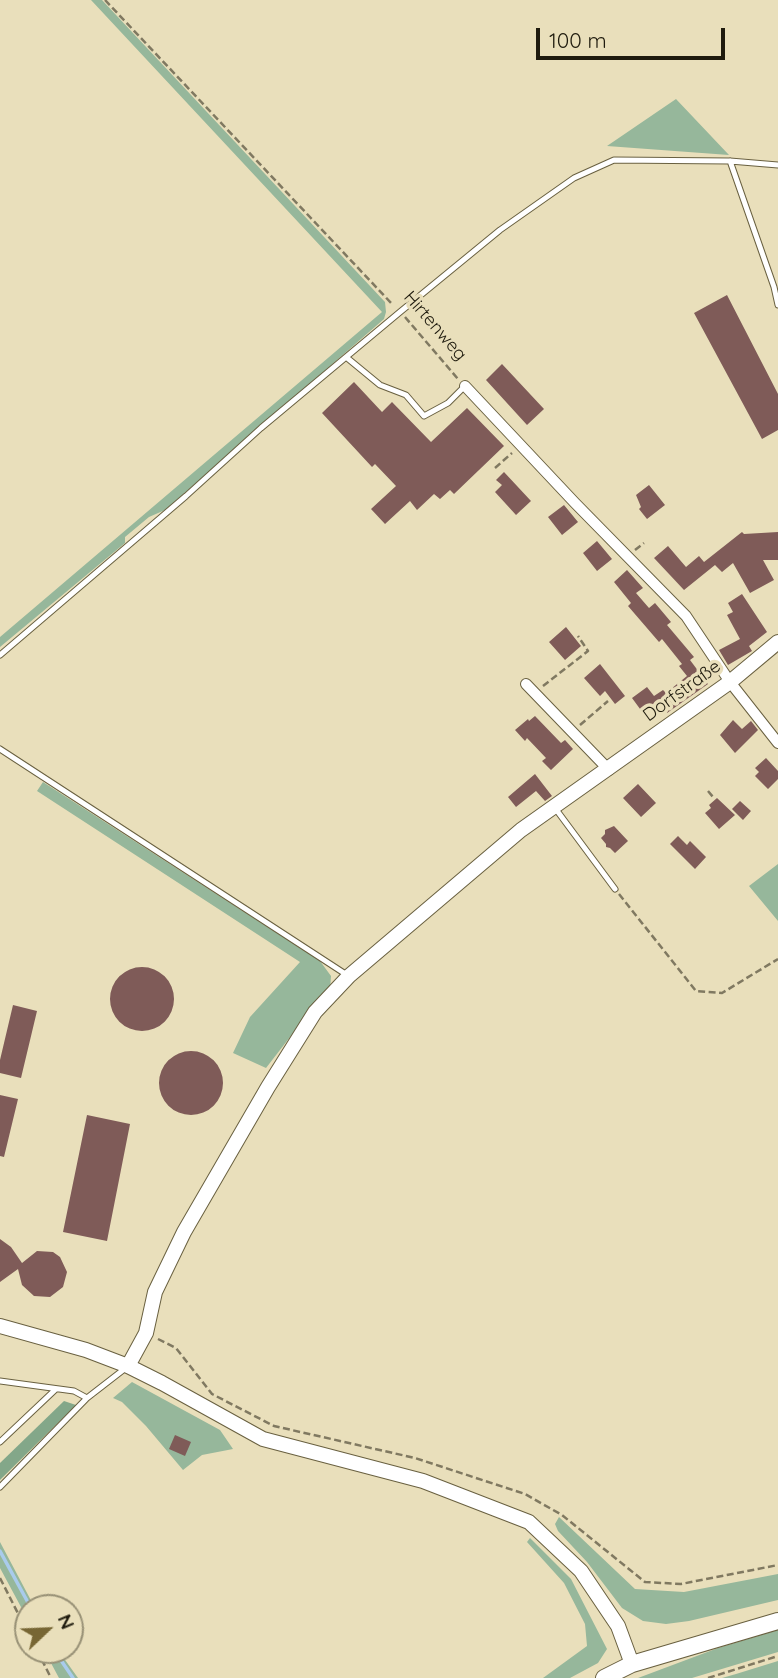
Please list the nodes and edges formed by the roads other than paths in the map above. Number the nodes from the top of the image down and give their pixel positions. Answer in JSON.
{"nodes":[{"id":1,"x":730,"y":161,"type":"junction"},
{"id":2,"x":778,"y":165,"type":"edge"},
{"id":3,"x":778,"y":305,"type":"edge"},
{"id":4,"x":346,"y":357,"type":"junction"},
{"id":5,"x":465,"y":386,"type":"joint"},
{"id":6,"x":778,"y":642,"type":"edge"},
{"id":7,"x":0,"y":655,"type":"edge"},
{"id":8,"x":730,"y":681,"type":"junction"},
{"id":9,"x":530,"y":689,"type":"road end"},
{"id":10,"x":778,"y":743,"type":"edge"},
{"id":11,"x":0,"y":749,"type":"edge"},
{"id":12,"x":608,"y":770,"type":"junction"},
{"id":13,"x":555,"y":808,"type":"junction"},
{"id":14,"x":615,"y":889,"type":"road end"},
{"id":15,"x":349,"y":976,"type":"junction"},
{"id":16,"x":0,"y":1326,"type":"edge"},
{"id":17,"x":128,"y":1366,"type":"junction"},
{"id":18,"x":0,"y":1381,"type":"edge"},
{"id":19,"x":56,"y":1389,"type":"junction"},
{"id":20,"x":87,"y":1398,"type":"junction"},
{"id":21,"x":0,"y":1442,"type":"edge"},
{"id":22,"x":0,"y":1487,"type":"edge"},
{"id":23,"x":778,"y":1620,"type":"edge"},
{"id":24,"x":632,"y":1664,"type":"junction"},
{"id":25,"x":604,"y":1678,"type":"edge"}],
"edges":[{"from":1,"to":2,"type":"lane"},
{"from":1,"to":3,"type":"lane"},
{"from":1,"to":4,"type":"lane"},
{"from":4,"to":5,"type":"lane"},
{"from":4,"to":7,"type":"lane"},
{"from":5,"to":8,"type":"street","name":"Hirtenweg"},
{"from":6,"to":8,"type":"street","name":"Dorfstraße"},
{"from":8,"to":10,"type":"street","name":"Hirtenweg"},
{"from":8,"to":12,"type":"street","name":"Dorfstraße"},
{"from":9,"to":12,"type":"street"},
{"from":11,"to":15,"type":"lane"},
{"from":12,"to":13,"type":"street","name":"Dorfstraße"},
{"from":13,"to":14,"type":"lane"},
{"from":13,"to":15,"type":"street","name":"Dorfstraße"},
{"from":15,"to":17,"type":"street","name":"Dorfstraße"},
{"from":16,"to":17,"type":"street"},
{"from":17,"to":20,"type":"lane"},
{"from":17,"to":24,"type":"street"},
{"from":18,"to":19,"type":"lane"},
{"from":19,"to":20,"type":"lane"},
{"from":19,"to":21,"type":"lane"},
{"from":20,"to":22,"type":"lane"},
{"from":23,"to":24,"type":"main road"},
{"from":24,"to":25,"type":"main road"}]}
